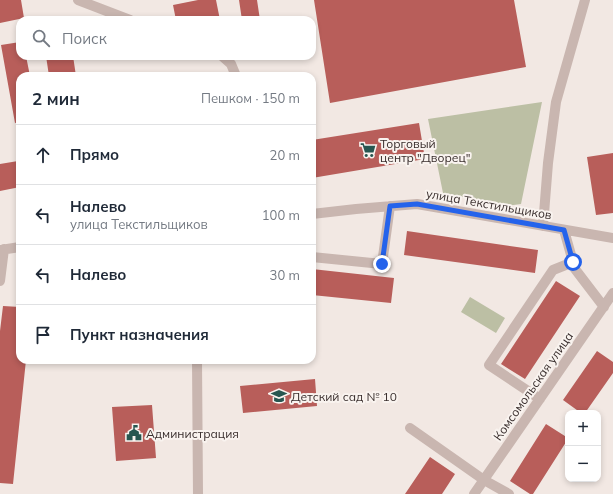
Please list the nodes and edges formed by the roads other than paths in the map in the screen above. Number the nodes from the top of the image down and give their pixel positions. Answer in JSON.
{"nodes":[{"id":1,"x":78,"y":0,"type":"edge"},
{"id":2,"x":585,"y":0,"type":"edge"},
{"id":3,"x":120,"y":16,"type":"edge"},
{"id":4,"x":226,"y":60,"type":"edge"},
{"id":5,"x":234,"y":72,"type":"edge"},
{"id":6,"x":390,"y":206,"type":"junction"},
{"id":7,"x":316,"y":214,"type":"edge"},
{"id":8,"x":544,"y":226,"type":"junction"},
{"id":9,"x":564,"y":230,"type":"junction"},
{"id":10,"x":613,"y":238,"type":"edge"},
{"id":11,"x":16,"y":248,"type":"edge"},
{"id":12,"x":2,"y":250,"type":"edge"},
{"id":13,"x":316,"y":257,"type":"edge"},
{"id":14,"x":573,"y":262,"type":"junction"},
{"id":15,"x":0,"y":281,"type":"edge"},
{"id":16,"x":613,"y":293,"type":"edge"},
{"id":17,"x":604,"y":306,"type":"junction"},
{"id":18,"x":197,"y":364,"type":"edge"},
{"id":19,"x":540,"y":399,"type":"junction"},
{"id":20,"x":410,"y":428,"type":"dead end"},
{"id":21,"x":484,"y":480,"type":"junction"},
{"id":22,"x":198,"y":494,"type":"edge"},
{"id":23,"x":474,"y":494,"type":"edge"},
{"id":24,"x":509,"y":494,"type":"edge"}],
"edges":[{"from":1,"to":3,"type":"street"},
{"from":2,"to":8,"type":"street"},
{"from":4,"to":5,"type":"street"},
{"from":6,"to":7,"type":"street","name":"улица Текстильщиков"},
{"from":6,"to":8,"type":"street","name":"улица Текстильщиков"},
{"from":6,"to":13,"type":"street"},
{"from":8,"to":9,"type":"street","name":"улица Текстильщиков"},
{"from":9,"to":10,"type":"street","name":"улица Текстильщиков"},
{"from":9,"to":14,"type":"street"},
{"from":11,"to":12,"type":"street"},
{"from":12,"to":15,"type":"street"},
{"from":14,"to":17,"type":"street"},
{"from":14,"to":19,"type":"street"},
{"from":16,"to":17,"type":"street","name":"Комсомольская улица"},
{"from":17,"to":19,"type":"street","name":"Комсомольская улица"},
{"from":18,"to":22,"type":"street"},
{"from":19,"to":21,"type":"street","name":"Комсомольская улица"},
{"from":20,"to":21,"type":"street"},
{"from":21,"to":23,"type":"street","name":"Комсомольская улица"},
{"from":21,"to":24,"type":"street"}]}
